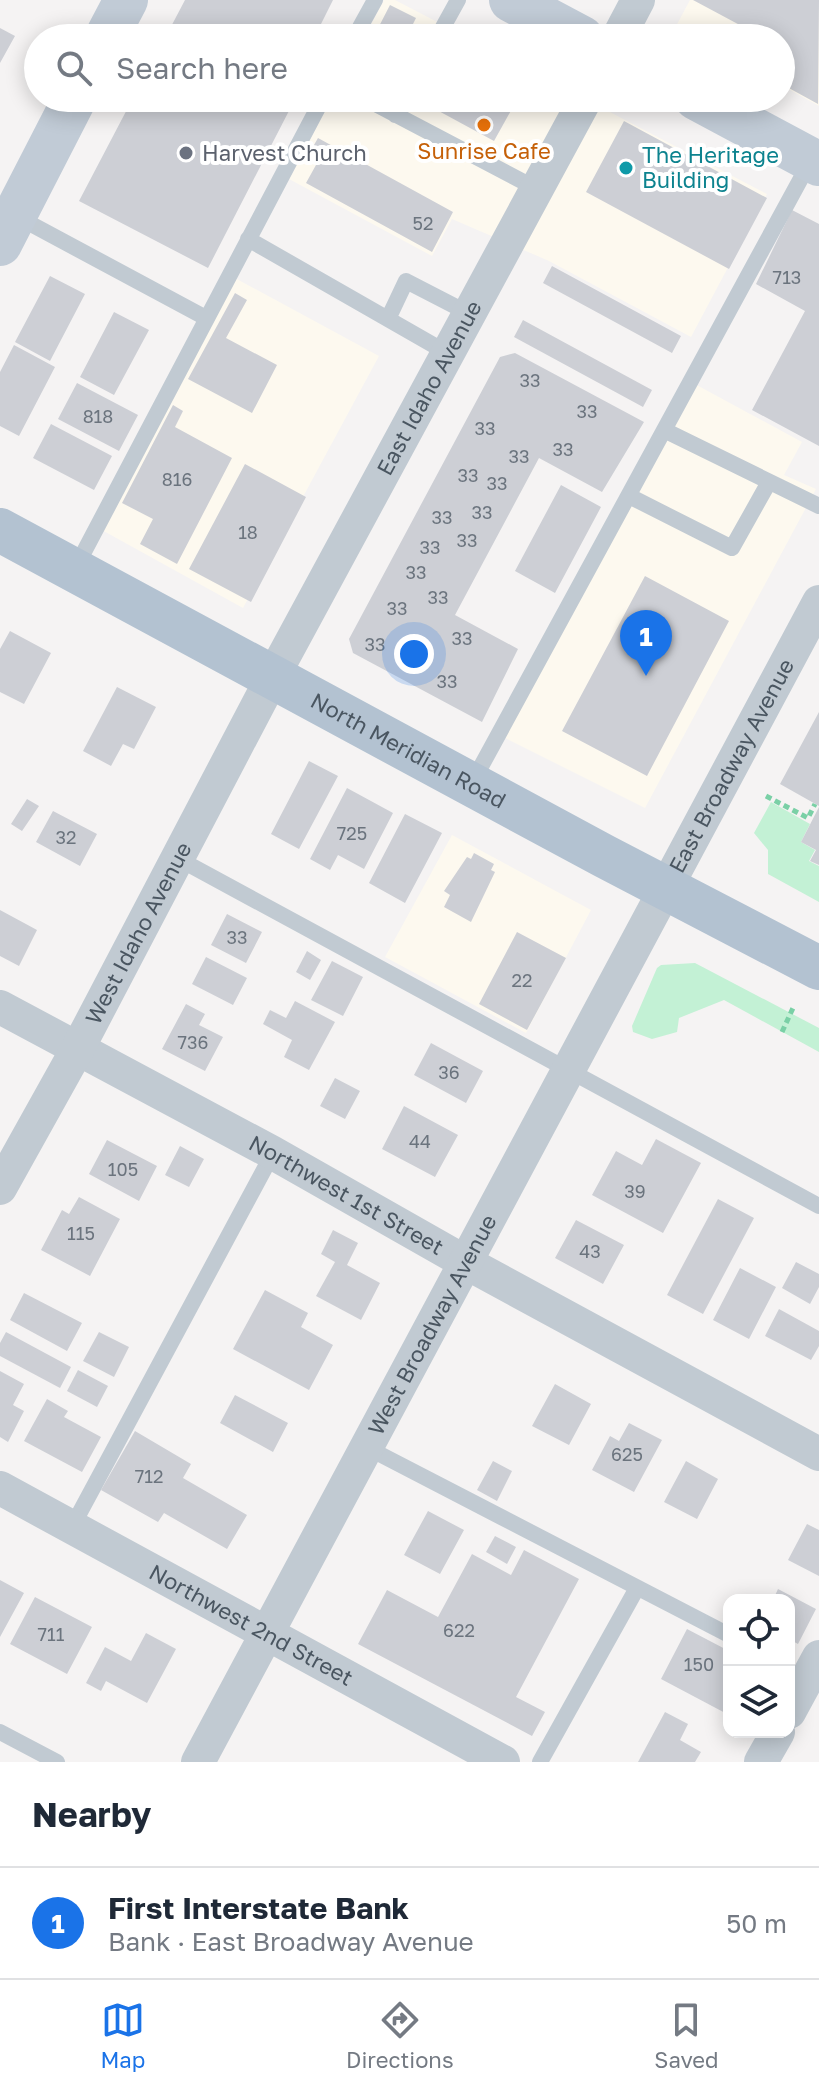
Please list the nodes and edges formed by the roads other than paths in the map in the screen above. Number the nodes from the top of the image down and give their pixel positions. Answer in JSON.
{"nodes":[{"id":1,"x":126,"y":0,"type":"edge"},
{"id":2,"x":375,"y":0,"type":"edge"},
{"id":3,"x":458,"y":0,"type":"edge"},
{"id":4,"x":511,"y":0,"type":"edge"},
{"id":5,"x":638,"y":0,"type":"edge"},
{"id":6,"x":113,"y":24,"type":"edge"},
{"id":7,"x":362,"y":24,"type":"edge"},
{"id":8,"x":445,"y":24,"type":"edge"},
{"id":9,"x":556,"y":24,"type":"edge"},
{"id":10,"x":625,"y":24,"type":"edge"},
{"id":11,"x":68,"y":112,"type":"edge"},
{"id":12,"x":316,"y":112,"type":"edge"},
{"id":13,"x":390,"y":112,"type":"edge"},
{"id":14,"x":397,"y":112,"type":"edge"},
{"id":15,"x":578,"y":112,"type":"edge"},
{"id":16,"x":724,"y":112,"type":"edge"},
{"id":17,"x":395,"y":115,"type":"junction"},
{"id":18,"x":816,"y":157,"type":"edge"},
{"id":19,"x":537,"y":189,"type":"junction"},
{"id":20,"x":8,"y":230,"type":"edge"},
{"id":21,"x":248,"y":239,"type":"junction"},
{"id":22,"x":470,"y":314,"type":"junction"},
{"id":23,"x":206,"y":318,"type":"junction"},
{"id":24,"x":388,"y":319,"type":"junction"},
{"id":25,"x":449,"y":354,"type":"junction"},
{"id":26,"x":664,"y":430,"type":"junction"},
{"id":27,"x":769,"y":482,"type":"junction"},
{"id":28,"x":629,"y":496,"type":"junction"},
{"id":29,"x":819,"y":506,"type":"edge"},
{"id":30,"x":0,"y":530,"type":"edge"},
{"id":31,"x":74,"y":571,"type":"junction"},
{"id":32,"x":819,"y":602,"type":"edge"},
{"id":33,"x":272,"y":678,"type":"junction"},
{"id":34,"x":472,"y":784,"type":"junction"},
{"id":35,"x":177,"y":858,"type":"junction"},
{"id":36,"x":666,"y":887,"type":"junction"},
{"id":37,"x":819,"y":968,"type":"edge"},
{"id":38,"x":0,"y":1007,"type":"edge"},
{"id":39,"x":78,"y":1048,"type":"junction"},
{"id":40,"x":568,"y":1070,"type":"junction"},
{"id":41,"x":273,"y":1153,"type":"junction"},
{"id":42,"x":0,"y":1188,"type":"edge"},
{"id":43,"x":819,"y":1206,"type":"edge"},
{"id":44,"x":465,"y":1262,"type":"junction"},
{"id":45,"x":366,"y":1447,"type":"junction"},
{"id":46,"x":819,"y":1454,"type":"edge"},
{"id":47,"x":0,"y":1488,"type":"edge"},
{"id":48,"x":72,"y":1527,"type":"junction"},
{"id":49,"x":637,"y":1588,"type":"junction"},
{"id":50,"x":268,"y":1632,"type":"junction"},
{"id":51,"x":723,"y":1632,"type":"edge"},
{"id":52,"x":805,"y":1667,"type":"edge"},
{"id":53,"x":795,"y":1695,"type":"edge"},
{"id":54,"x":0,"y":1732,"type":"edge"},
{"id":55,"x":775,"y":1738,"type":"edge"},
{"id":56,"x":57,"y":1762,"type":"edge"},
{"id":57,"x":198,"y":1762,"type":"edge"},
{"id":58,"x":503,"y":1762,"type":"edge"},
{"id":59,"x":540,"y":1762,"type":"edge"},
{"id":60,"x":761,"y":1762,"type":"edge"}],
"edges":[{"from":1,"to":6,"type":"street"},
{"from":2,"to":7,"type":"lane"},
{"from":3,"to":8,"type":"lane"},
{"from":4,"to":9,"type":"street"},
{"from":5,"to":10,"type":"street"},
{"from":11,"to":20,"type":"street"},
{"from":12,"to":21,"type":"lane"},
{"from":13,"to":17,"type":"lane"},
{"from":14,"to":17,"type":"lane"},
{"from":15,"to":19,"type":"street","name":"East Idaho Avenue"},
{"from":16,"to":18,"type":"street"},
{"from":17,"to":19,"type":"lane"},
{"from":18,"to":26,"type":"lane"},
{"from":19,"to":22,"type":"street","name":"East Idaho Avenue"},
{"from":20,"to":23,"type":"lane"},
{"from":21,"to":23,"type":"lane"},
{"from":21,"to":24,"type":"lane"},
{"from":22,"to":24,"type":"lane"},
{"from":22,"to":25,"type":"street","name":"East Idaho Avenue"},
{"from":23,"to":31,"type":"lane"},
{"from":24,"to":25,"type":"lane"},
{"from":25,"to":33,"type":"street","name":"East Idaho Avenue"},
{"from":26,"to":27,"type":"lane"},
{"from":26,"to":28,"type":"lane"},
{"from":27,"to":28,"type":"lane"},
{"from":27,"to":29,"type":"lane"},
{"from":28,"to":34,"type":"lane"},
{"from":30,"to":31,"type":"main road","name":"North Meridian Road"},
{"from":31,"to":33,"type":"main road","name":"North Meridian Road"},
{"from":32,"to":36,"type":"street","name":"East Broadway Avenue"},
{"from":33,"to":34,"type":"main road","name":"North Meridian Road"},
{"from":33,"to":35,"type":"street","name":"West Idaho Avenue"},
{"from":34,"to":36,"type":"main road","name":"North Meridian Road"},
{"from":35,"to":39,"type":"street","name":"West Idaho Avenue"},
{"from":35,"to":40,"type":"lane"},
{"from":36,"to":37,"type":"main road","name":"North Meridian Road"},
{"from":36,"to":40,"type":"street","name":"West Broadway Avenue"},
{"from":38,"to":39,"type":"street","name":"Northwest 1st Street"},
{"from":39,"to":41,"type":"street","name":"Northwest 1st Street"},
{"from":39,"to":42,"type":"street","name":"West Idaho Avenue"},
{"from":40,"to":43,"type":"lane"},
{"from":40,"to":44,"type":"street","name":"West Broadway Avenue"},
{"from":41,"to":44,"type":"street","name":"Northwest 1st Street"},
{"from":41,"to":48,"type":"lane"},
{"from":44,"to":45,"type":"street","name":"West Broadway Avenue"},
{"from":44,"to":46,"type":"street","name":"Northwest 1st Street"},
{"from":45,"to":49,"type":"lane"},
{"from":45,"to":50,"type":"street","name":"West Broadway Avenue"},
{"from":47,"to":48,"type":"street","name":"Northwest 2nd Street"},
{"from":48,"to":50,"type":"street","name":"Northwest 2nd Street"},
{"from":49,"to":51,"type":"lane"},
{"from":49,"to":59,"type":"lane"},
{"from":50,"to":57,"type":"street","name":"West Broadway Avenue"},
{"from":50,"to":58,"type":"street","name":"Northwest 2nd Street"},
{"from":52,"to":53,"type":"street"},
{"from":54,"to":56,"type":"lane"},
{"from":55,"to":60,"type":"street"}]}
